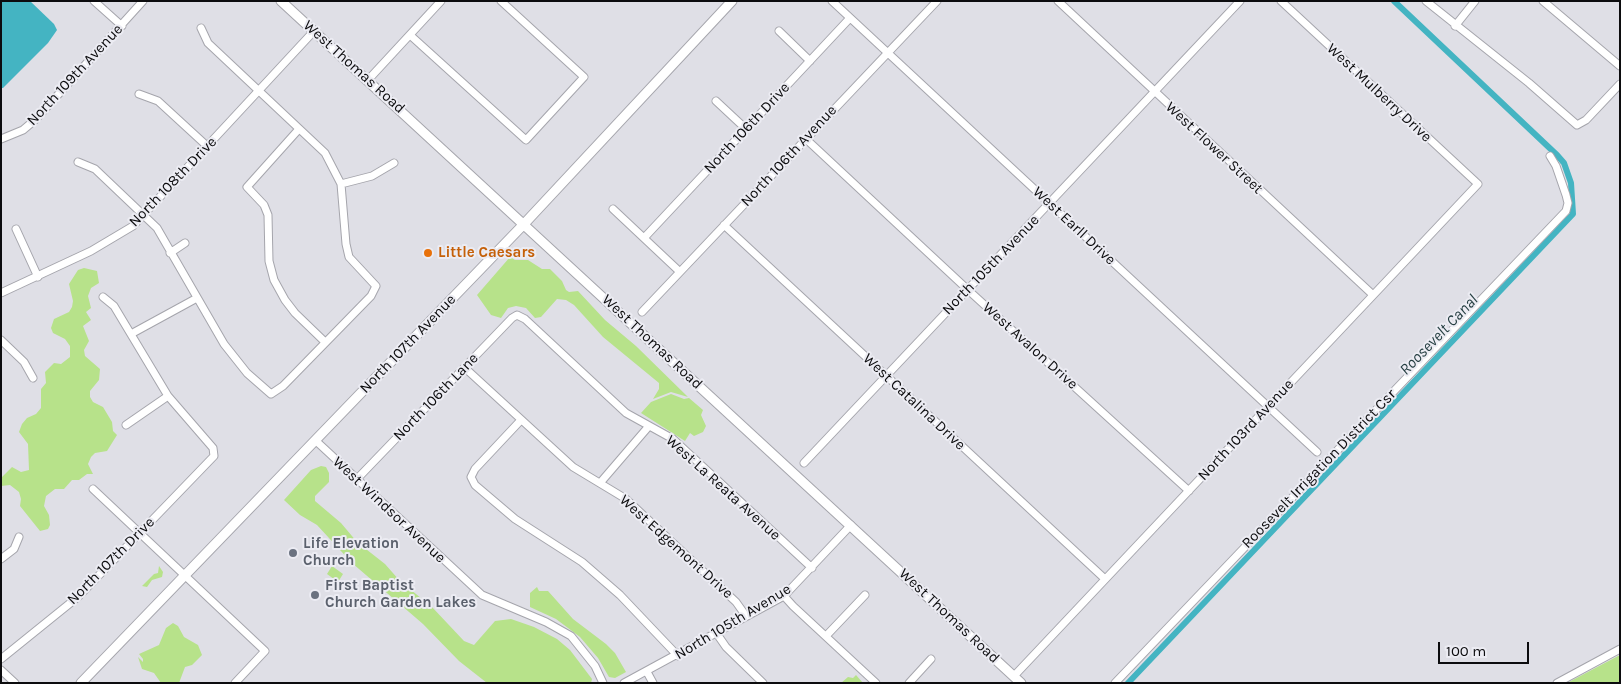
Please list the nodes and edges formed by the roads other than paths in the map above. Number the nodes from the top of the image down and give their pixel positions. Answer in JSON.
{"nodes":[{"id":1,"x":94,"y":1,"type":"edge"},
{"id":2,"x":143,"y":1,"type":"edge"},
{"id":3,"x":281,"y":1,"type":"edge"},
{"id":4,"x":441,"y":1,"type":"edge"},
{"id":5,"x":501,"y":1,"type":"edge"},
{"id":6,"x":732,"y":1,"type":"edge"},
{"id":7,"x":832,"y":1,"type":"edge"},
{"id":8,"x":937,"y":1,"type":"edge"},
{"id":9,"x":1058,"y":1,"type":"edge"},
{"id":10,"x":1240,"y":1,"type":"edge"},
{"id":11,"x":1281,"y":1,"type":"edge"},
{"id":12,"x":1426,"y":1,"type":"edge"},
{"id":13,"x":1475,"y":1,"type":"edge"},
{"id":14,"x":1543,"y":1,"type":"edge"},
{"id":15,"x":850,"y":18,"type":"junction"},
{"id":16,"x":122,"y":26,"type":"junction"},
{"id":17,"x":1455,"y":26,"type":"junction"},
{"id":18,"x":201,"y":28,"type":"dead end"},
{"id":19,"x":314,"y":31,"type":"junction"},
{"id":20,"x":779,"y":31,"type":"dead end"},
{"id":21,"x":410,"y":35,"type":"junction"},
{"id":22,"x":887,"y":53,"type":"junction"},
{"id":23,"x":810,"y":61,"type":"junction"},
{"id":24,"x":1620,"y":66,"type":"edge"},
{"id":25,"x":368,"y":80,"type":"junction"},
{"id":26,"x":1620,"y":84,"type":"edge"},
{"id":27,"x":258,"y":91,"type":"junction"},
{"id":28,"x":1153,"y":92,"type":"junction"},
{"id":29,"x":140,"y":94,"type":"dead end"},
{"id":30,"x":716,"y":101,"type":"dead end"},
{"id":31,"x":299,"y":129,"type":"junction"},
{"id":32,"x":746,"y":129,"type":"junction"},
{"id":33,"x":806,"y":138,"type":"junction"},
{"id":34,"x":1,"y":139,"type":"edge"},
{"id":35,"x":207,"y":146,"type":"junction"},
{"id":36,"x":1550,"y":156,"type":"dead end"},
{"id":37,"x":78,"y":162,"type":"dead end"},
{"id":38,"x":394,"y":163,"type":"dead end"},
{"id":39,"x":341,"y":184,"type":"junction"},
{"id":40,"x":1478,"y":184,"type":"joint"},
{"id":41,"x":1050,"y":204,"type":"junction"},
{"id":42,"x":613,"y":209,"type":"dead end"},
{"id":43,"x":144,"y":214,"type":"junction"},
{"id":44,"x":524,"y":224,"type":"junction"},
{"id":45,"x":724,"y":225,"type":"junction"},
{"id":46,"x":16,"y":229,"type":"dead end"},
{"id":47,"x":644,"y":238,"type":"junction"},
{"id":48,"x":185,"y":243,"type":"dead end"},
{"id":49,"x":170,"y":253,"type":"junction"},
{"id":50,"x":680,"y":272,"type":"junction"},
{"id":51,"x":38,"y":277,"type":"junction"},
{"id":52,"x":967,"y":289,"type":"junction"},
{"id":53,"x":1,"y":293,"type":"edge"},
{"id":54,"x":1372,"y":294,"type":"junction"},
{"id":55,"x":103,"y":296,"type":"dead end"},
{"id":56,"x":197,"y":298,"type":"junction"},
{"id":57,"x":642,"y":312,"type":"dead end"},
{"id":58,"x":517,"y":315,"type":"joint"},
{"id":59,"x":132,"y":334,"type":"junction"},
{"id":60,"x":1,"y":340,"type":"edge"},
{"id":61,"x":325,"y":342,"type":"junction"},
{"id":62,"x":465,"y":368,"type":"junction"},
{"id":63,"x":886,"y":376,"type":"junction"},
{"id":64,"x":33,"y":378,"type":"dead end"},
{"id":65,"x":168,"y":396,"type":"junction"},
{"id":66,"x":1267,"y":406,"type":"junction"},
{"id":67,"x":521,"y":420,"type":"junction"},
{"id":68,"x":126,"y":425,"type":"dead end"},
{"id":69,"x":648,"y":426,"type":"junction"},
{"id":70,"x":315,"y":440,"type":"junction"},
{"id":71,"x":1317,"y":452,"type":"dead end"},
{"id":72,"x":804,"y":463,"type":"dead end"},
{"id":73,"x":356,"y":480,"type":"junction"},
{"id":74,"x":600,"y":483,"type":"junction"},
{"id":75,"x":93,"y":489,"type":"dead end"},
{"id":76,"x":1189,"y":491,"type":"junction"},
{"id":77,"x":851,"y":525,"type":"junction"},
{"id":78,"x":138,"y":533,"type":"junction"},
{"id":79,"x":19,"y":537,"type":"dead end"},
{"id":80,"x":1,"y":559,"type":"edge"},
{"id":81,"x":812,"y":568,"type":"junction"},
{"id":82,"x":183,"y":576,"type":"junction"},
{"id":83,"x":1105,"y":579,"type":"junction"},
{"id":84,"x":865,"y":595,"type":"dead end"},
{"id":85,"x":784,"y":596,"type":"junction"},
{"id":86,"x":746,"y":616,"type":"junction"},
{"id":87,"x":717,"y":634,"type":"junction"},
{"id":88,"x":826,"y":636,"type":"junction"},
{"id":89,"x":1620,"y":649,"type":"edge"},
{"id":90,"x":678,"y":656,"type":"junction"},
{"id":91,"x":1,"y":659,"type":"edge"},
{"id":92,"x":932,"y":659,"type":"dead end"},
{"id":93,"x":1,"y":670,"type":"edge"},
{"id":94,"x":647,"y":672,"type":"junction"},
{"id":95,"x":1014,"y":676,"type":"junction"},
{"id":96,"x":238,"y":682,"type":"edge"},
{"id":97,"x":15,"y":683,"type":"edge"},
{"id":98,"x":81,"y":683,"type":"edge"},
{"id":99,"x":603,"y":683,"type":"edge"},
{"id":100,"x":624,"y":683,"type":"edge"},
{"id":101,"x":653,"y":683,"type":"edge"},
{"id":102,"x":762,"y":683,"type":"edge"},
{"id":103,"x":876,"y":683,"type":"edge"},
{"id":104,"x":909,"y":683,"type":"edge"},
{"id":105,"x":1021,"y":683,"type":"edge"},
{"id":106,"x":1115,"y":683,"type":"edge"},
{"id":107,"x":1557,"y":683,"type":"edge"}],
"edges":[{"from":1,"to":16,"type":"street"},
{"from":2,"to":16,"type":"street","name":"North 109th Avenue"},
{"from":3,"to":19,"type":"main road","name":"West Thomas Road"},
{"from":4,"to":21,"type":"street"},
{"from":5,"to":21,"type":"street"},
{"from":6,"to":44,"type":"main road","name":"North 107th Avenue"},
{"from":7,"to":15,"type":"street","name":"West Earll Drive"},
{"from":8,"to":22,"type":"street","name":"North 106th Avenue"},
{"from":9,"to":28,"type":"street","name":"West Flower Street"},
{"from":10,"to":28,"type":"street","name":"North 105th Avenue"},
{"from":11,"to":40,"type":"street","name":"West Mulberry Drive"},
{"from":12,"to":17,"type":"street"},
{"from":13,"to":17,"type":"street"},
{"from":14,"to":24,"type":"street"},
{"from":15,"to":22,"type":"street","name":"West Earll Drive"},
{"from":15,"to":23,"type":"street","name":"North 106th Drive"},
{"from":16,"to":34,"type":"street","name":"North 109th Avenue"},
{"from":17,"to":26,"type":"street"},
{"from":18,"to":27,"type":"street"},
{"from":19,"to":25,"type":"main road","name":"West Thomas Road"},
{"from":19,"to":27,"type":"street","name":"North 108th Drive"},
{"from":20,"to":23,"type":"street"},
{"from":21,"to":25,"type":"street"},
{"from":22,"to":33,"type":"street","name":"North 106th Avenue"},
{"from":22,"to":41,"type":"street","name":"West Earll Drive"},
{"from":23,"to":32,"type":"street","name":"North 106th Drive"},
{"from":25,"to":44,"type":"main road","name":"West Thomas Road"},
{"from":27,"to":31,"type":"street"},
{"from":27,"to":35,"type":"street","name":"North 108th Drive"},
{"from":28,"to":41,"type":"street","name":"North 105th Avenue"},
{"from":28,"to":54,"type":"street","name":"West Flower Street"},
{"from":29,"to":35,"type":"street"},
{"from":30,"to":32,"type":"street"},
{"from":31,"to":39,"type":"street"},
{"from":31,"to":61,"type":"street"},
{"from":32,"to":47,"type":"street","name":"North 106th Drive"},
{"from":33,"to":45,"type":"street","name":"North 106th Avenue"},
{"from":33,"to":52,"type":"street","name":"West Avalon Drive"},
{"from":35,"to":43,"type":"street","name":"North 108th Drive"},
{"from":36,"to":106,"type":"street","name":"Roosevelt Irrigation District Csr"},
{"from":37,"to":43,"type":"street"},
{"from":38,"to":39,"type":"street"},
{"from":39,"to":61,"type":"street"},
{"from":40,"to":54,"type":"street","name":"North 103rd Avenue"},
{"from":41,"to":52,"type":"street","name":"North 105th Avenue"},
{"from":41,"to":66,"type":"street","name":"West Earll Drive"},
{"from":42,"to":47,"type":"street"},
{"from":43,"to":49,"type":"street"},
{"from":43,"to":51,"type":"street","name":"North 108th Drive"},
{"from":44,"to":70,"type":"main road","name":"North 107th Avenue"},
{"from":44,"to":77,"type":"main road","name":"West Thomas Road"},
{"from":45,"to":50,"type":"street","name":"North 106th Avenue"},
{"from":45,"to":63,"type":"street","name":"West Catalina Drive"},
{"from":46,"to":51,"type":"street"},
{"from":47,"to":50,"type":"street"},
{"from":48,"to":49,"type":"street"},
{"from":49,"to":56,"type":"street"},
{"from":50,"to":57,"type":"street","name":"North 106th Avenue"},
{"from":51,"to":53,"type":"street","name":"North 108th Drive"},
{"from":52,"to":63,"type":"street","name":"North 105th Avenue"},
{"from":52,"to":76,"type":"street","name":"West Avalon Drive"},
{"from":54,"to":66,"type":"street","name":"North 103rd Avenue"},
{"from":55,"to":59,"type":"street"},
{"from":56,"to":59,"type":"street"},
{"from":56,"to":61,"type":"street"},
{"from":58,"to":62,"type":"street","name":"North 106th Lane"},
{"from":58,"to":69,"type":"street","name":"West La Reata Avenue"},
{"from":59,"to":65,"type":"street"},
{"from":60,"to":64,"type":"street"},
{"from":62,"to":67,"type":"street","name":"West Edgemont Drive"},
{"from":62,"to":73,"type":"street","name":"North 106th Lane"},
{"from":63,"to":72,"type":"street","name":"North 105th Avenue"},
{"from":63,"to":83,"type":"street","name":"West Catalina Drive"},
{"from":65,"to":68,"type":"street"},
{"from":65,"to":78,"type":"street","name":"North 107th Drive"},
{"from":66,"to":71,"type":"street","name":"West Earll Drive"},
{"from":66,"to":76,"type":"street","name":"North 103rd Avenue"},
{"from":67,"to":74,"type":"street","name":"West Edgemont Drive"},
{"from":67,"to":90,"type":"street"},
{"from":69,"to":74,"type":"street"},
{"from":69,"to":81,"type":"street","name":"West La Reata Avenue"},
{"from":70,"to":73,"type":"street","name":"West Windsor Avenue"},
{"from":70,"to":82,"type":"main road","name":"North 107th Avenue"},
{"from":73,"to":99,"type":"street","name":"West Windsor Avenue"},
{"from":74,"to":86,"type":"street","name":"West Edgemont Drive"},
{"from":75,"to":78,"type":"street"},
{"from":76,"to":83,"type":"street","name":"North 103rd Avenue"},
{"from":77,"to":81,"type":"street","name":"North 105th Avenue"},
{"from":77,"to":95,"type":"main road","name":"West Thomas Road"},
{"from":78,"to":82,"type":"street"},
{"from":78,"to":91,"type":"street","name":"North 107th Drive"},
{"from":79,"to":80,"type":"street"},
{"from":81,"to":85,"type":"street","name":"North 105th Avenue"},
{"from":82,"to":96,"type":"street"},
{"from":82,"to":98,"type":"main road","name":"North 107th Avenue"},
{"from":83,"to":95,"type":"street","name":"North 103rd Avenue"},
{"from":84,"to":88,"type":"street"},
{"from":85,"to":86,"type":"street","name":"North 105th Avenue"},
{"from":85,"to":88,"type":"street"},
{"from":86,"to":87,"type":"street","name":"North 105th Avenue"},
{"from":87,"to":90,"type":"street","name":"North 105th Avenue"},
{"from":87,"to":102,"type":"street"},
{"from":88,"to":103,"type":"street"},
{"from":89,"to":107,"type":"street"},
{"from":90,"to":94,"type":"street","name":"North 105th Avenue"},
{"from":92,"to":104,"type":"street"},
{"from":93,"to":97,"type":"street"},
{"from":94,"to":100,"type":"street","name":"North 105th Avenue"},
{"from":94,"to":101,"type":"street"},
{"from":95,"to":105,"type":"main road","name":"West Thomas Road"}]}
